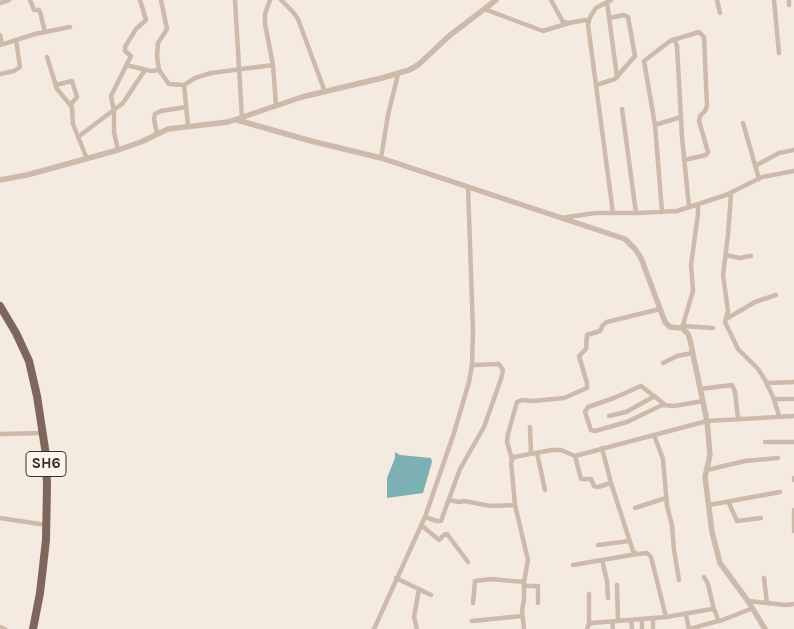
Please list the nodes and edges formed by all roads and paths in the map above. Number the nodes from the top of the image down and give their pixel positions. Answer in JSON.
{"nodes":[{"id":1,"x":8,"y":0,"type":"edge"},
{"id":2,"x":30,"y":0,"type":"edge"},
{"id":3,"x":140,"y":0,"type":"edge"},
{"id":4,"x":161,"y":0,"type":"edge"},
{"id":5,"x":235,"y":0,"type":"edge"},
{"id":6,"x":270,"y":0,"type":"edge"},
{"id":7,"x":281,"y":0,"type":"edge"},
{"id":8,"x":496,"y":0,"type":"edge"},
{"id":9,"x":551,"y":0,"type":"edge"},
{"id":10,"x":725,"y":0,"type":"edge"},
{"id":11,"x":774,"y":0,"type":"edge"},
{"id":12,"x":609,"y":1,"type":"edge"},
{"id":13,"x":717,"y":1,"type":"edge"},
{"id":14,"x":0,"y":3,"type":"edge"},
{"id":15,"x":484,"y":9,"type":"junction"},
{"id":16,"x":720,"y":14,"type":"dead end"},
{"id":17,"x":609,"y":18,"type":"junction"},
{"id":18,"x":588,"y":21,"type":"junction"},
{"id":19,"x":569,"y":23,"type":"junction"},
{"id":20,"x":70,"y":27,"type":"dead end"},
{"id":21,"x":46,"y":32,"type":"junction"},
{"id":22,"x":0,"y":34,"type":"edge"},
{"id":23,"x":16,"y":40,"type":"junction"},
{"id":24,"x":674,"y":40,"type":"junction"},
{"id":25,"x":1,"y":44,"type":"edge"},
{"id":26,"x":779,"y":53,"type":"dead end"},
{"id":27,"x":47,"y":58,"type":"dead end"},
{"id":28,"x":126,"y":64,"type":"junction"},
{"id":29,"x":273,"y":65,"type":"junction"},
{"id":30,"x":239,"y":69,"type":"junction"},
{"id":31,"x":145,"y":70,"type":"junction"},
{"id":32,"x":159,"y":70,"type":"junction"},
{"id":33,"x":0,"y":74,"type":"edge"},
{"id":34,"x":398,"y":74,"type":"junction"},
{"id":35,"x":617,"y":77,"type":"junction"},
{"id":36,"x":56,"y":85,"type":"junction"},
{"id":37,"x":184,"y":85,"type":"junction"},
{"id":38,"x":596,"y":85,"type":"junction"},
{"id":39,"x":324,"y":92,"type":"junction"},
{"id":40,"x":70,"y":104,"type":"junction"},
{"id":41,"x":276,"y":105,"type":"junction"},
{"id":42,"x":186,"y":107,"type":"junction"},
{"id":43,"x":622,"y":109,"type":"dead end"},
{"id":44,"x":114,"y":111,"type":"junction"},
{"id":45,"x":681,"y":117,"type":"junction"},
{"id":46,"x":239,"y":119,"type":"junction"},
{"id":47,"x":743,"y":123,"type":"dead end"},
{"id":48,"x":655,"y":125,"type":"junction"},
{"id":49,"x":188,"y":126,"type":"junction"},
{"id":50,"x":157,"y":134,"type":"junction"},
{"id":51,"x":78,"y":137,"type":"junction"},
{"id":52,"x":118,"y":150,"type":"junction"},
{"id":53,"x":794,"y":150,"type":"edge"},
{"id":54,"x":381,"y":158,"type":"junction"},
{"id":55,"x":87,"y":159,"type":"junction"},
{"id":56,"x":684,"y":160,"type":"junction"},
{"id":57,"x":754,"y":166,"type":"junction"},
{"id":58,"x":794,"y":171,"type":"edge"},
{"id":59,"x":759,"y":178,"type":"junction"},
{"id":60,"x":0,"y":180,"type":"edge"},
{"id":61,"x":468,"y":187,"type":"junction"},
{"id":62,"x":731,"y":193,"type":"junction"},
{"id":63,"x":698,"y":204,"type":"junction"},
{"id":64,"x":689,"y":207,"type":"junction"},
{"id":65,"x":662,"y":212,"type":"junction"},
{"id":66,"x":613,"y":213,"type":"junction"},
{"id":67,"x":636,"y":213,"type":"junction"},
{"id":68,"x":560,"y":218,"type":"junction"},
{"id":69,"x":726,"y":255,"type":"junction"},
{"id":70,"x":751,"y":256,"type":"dead end"},
{"id":71,"x":776,"y":295,"type":"dead end"},
{"id":72,"x":0,"y":306,"type":"edge"},
{"id":73,"x":660,"y":309,"type":"junction"},
{"id":74,"x":724,"y":320,"type":"junction"},
{"id":75,"x":682,"y":327,"type":"junction"},
{"id":76,"x":714,"y":328,"type":"dead end"},
{"id":77,"x":692,"y":352,"type":"junction"},
{"id":78,"x":663,"y":363,"type":"dead end"},
{"id":79,"x":472,"y":365,"type":"junction"},
{"id":80,"x":767,"y":382,"type":"junction"},
{"id":81,"x":794,"y":382,"type":"edge"},
{"id":82,"x":700,"y":389,"type":"junction"},
{"id":83,"x":655,"y":396,"type":"junction"},
{"id":84,"x":774,"y":398,"type":"junction"},
{"id":85,"x":794,"y":398,"type":"edge"},
{"id":86,"x":703,"y":401,"type":"junction"},
{"id":87,"x":664,"y":404,"type":"junction"},
{"id":88,"x":609,"y":416,"type":"dead end"},
{"id":89,"x":779,"y":416,"type":"junction"},
{"id":90,"x":794,"y":416,"type":"edge"},
{"id":91,"x":738,"y":418,"type":"junction"},
{"id":92,"x":707,"y":421,"type":"junction"},
{"id":93,"x":530,"y":427,"type":"dead end"},
{"id":94,"x":43,"y":432,"type":"junction"},
{"id":95,"x":0,"y":434,"type":"edge"},
{"id":96,"x":654,"y":435,"type":"junction"},
{"id":97,"x":765,"y":442,"type":"dead end"},
{"id":98,"x":794,"y":442,"type":"edge"},
{"id":99,"x":602,"y":448,"type":"junction"},
{"id":100,"x":534,"y":453,"type":"junction"},
{"id":101,"x":575,"y":456,"type":"junction"},
{"id":102,"x":778,"y":458,"type":"dead end"},
{"id":103,"x":512,"y":459,"type":"junction"},
{"id":104,"x":707,"y":470,"type":"junction"},
{"id":105,"x":611,"y":484,"type":"junction"},
{"id":106,"x":545,"y":490,"type":"dead end"},
{"id":107,"x":780,"y":492,"type":"dead end"},
{"id":108,"x":666,"y":498,"type":"junction"},
{"id":109,"x":449,"y":500,"type":"junction"},
{"id":110,"x":728,"y":501,"type":"junction"},
{"id":111,"x":515,"y":505,"type":"junction"},
{"id":112,"x":709,"y":506,"type":"junction"},
{"id":113,"x":635,"y":508,"type":"dead end"},
{"id":114,"x":794,"y":510,"type":"edge"},
{"id":115,"x":425,"y":517,"type":"junction"},
{"id":116,"x":0,"y":518,"type":"edge"},
{"id":117,"x":761,"y":518,"type":"dead end"},
{"id":118,"x":46,"y":525,"type":"junction"},
{"id":119,"x":421,"y":525,"type":"junction"},
{"id":120,"x":794,"y":531,"type":"edge"},
{"id":121,"x":629,"y":541,"type":"junction"},
{"id":122,"x":598,"y":544,"type":"dead end"},
{"id":123,"x":636,"y":554,"type":"junction"},
{"id":124,"x":602,"y":560,"type":"junction"},
{"id":125,"x":468,"y":562,"type":"dead end"},
{"id":126,"x":573,"y":565,"type":"dead end"},
{"id":127,"x":704,"y":576,"type":"dead end"},
{"id":128,"x":396,"y":578,"type":"junction"},
{"id":129,"x":764,"y":578,"type":"dead end"},
{"id":130,"x":679,"y":580,"type":"dead end"},
{"id":131,"x":524,"y":584,"type":"junction"},
{"id":132,"x":617,"y":585,"type":"dead end"},
{"id":133,"x":419,"y":588,"type":"junction"},
{"id":134,"x":589,"y":594,"type":"dead end"},
{"id":135,"x":431,"y":595,"type":"dead end"},
{"id":136,"x":608,"y":598,"type":"dead end"},
{"id":137,"x":748,"y":601,"type":"junction"},
{"id":138,"x":473,"y":603,"type":"dead end"},
{"id":139,"x":538,"y":603,"type":"dead end"},
{"id":140,"x":767,"y":603,"type":"junction"},
{"id":141,"x":794,"y":604,"type":"edge"},
{"id":142,"x":753,"y":608,"type":"junction"},
{"id":143,"x":714,"y":610,"type":"junction"},
{"id":144,"x":686,"y":615,"type":"junction"},
{"id":145,"x":522,"y":616,"type":"junction"},
{"id":146,"x":666,"y":618,"type":"junction"},
{"id":147,"x":653,"y":619,"type":"junction"},
{"id":148,"x":631,"y":620,"type":"junction"},
{"id":149,"x":642,"y":620,"type":"junction"},
{"id":150,"x":472,"y":621,"type":"dead end"},
{"id":151,"x":612,"y":621,"type":"junction"},
{"id":152,"x":618,"y":621,"type":"junction"},
{"id":153,"x":718,"y":621,"type":"junction"},
{"id":154,"x":604,"y":622,"type":"junction"},
{"id":155,"x":595,"y":623,"type":"junction"},
{"id":156,"x":0,"y":627,"type":"edge"},
{"id":157,"x":588,"y":627,"type":"edge"},
{"id":158,"x":4,"y":629,"type":"edge"},
{"id":159,"x":33,"y":629,"type":"edge"},
{"id":160,"x":374,"y":629,"type":"edge"},
{"id":161,"x":417,"y":629,"type":"edge"},
{"id":162,"x":524,"y":629,"type":"edge"},
{"id":163,"x":595,"y":629,"type":"edge"},
{"id":164,"x":604,"y":629,"type":"edge"},
{"id":165,"x":613,"y":629,"type":"edge"},
{"id":166,"x":632,"y":629,"type":"edge"},
{"id":167,"x":642,"y":629,"type":"edge"},
{"id":168,"x":653,"y":629,"type":"edge"},
{"id":169,"x":690,"y":629,"type":"edge"},
{"id":170,"x":765,"y":629,"type":"edge"}],
"edges":[{"from":1,"to":14,"type":"street"},
{"from":2,"to":21,"type":"street"},
{"from":3,"to":28,"type":"street"},
{"from":4,"to":32,"type":"street"},
{"from":5,"to":30,"type":"street"},
{"from":6,"to":29,"type":"street"},
{"from":7,"to":39,"type":"street"},
{"from":8,"to":15,"type":"street"},
{"from":9,"to":19,"type":"street"},
{"from":10,"to":13,"type":"street"},
{"from":11,"to":26,"type":"street"},
{"from":12,"to":17,"type":"street"},
{"from":12,"to":18,"type":"street"},
{"from":13,"to":16,"type":"street"},
{"from":15,"to":19,"type":"street"},
{"from":15,"to":34,"type":"street"},
{"from":17,"to":35,"type":"street"},
{"from":17,"to":35,"type":"street"},
{"from":18,"to":19,"type":"street"},
{"from":18,"to":38,"type":"street"},
{"from":20,"to":21,"type":"street"},
{"from":21,"to":23,"type":"street"},
{"from":22,"to":25,"type":"street"},
{"from":23,"to":25,"type":"street"},
{"from":23,"to":33,"type":"street"},
{"from":24,"to":45,"type":"street"},
{"from":24,"to":48,"type":"street"},
{"from":24,"to":56,"type":"street"},
{"from":27,"to":36,"type":"street"},
{"from":28,"to":31,"type":"street"},
{"from":28,"to":44,"type":"street"},
{"from":29,"to":30,"type":"street"},
{"from":29,"to":41,"type":"street"},
{"from":30,"to":37,"type":"street"},
{"from":30,"to":46,"type":"street"},
{"from":31,"to":32,"type":"street"},
{"from":31,"to":44,"type":"street"},
{"from":32,"to":37,"type":"street"},
{"from":34,"to":39,"type":"street"},
{"from":34,"to":54,"type":"street"},
{"from":35,"to":38,"type":"street"},
{"from":36,"to":40,"type":"street"},
{"from":36,"to":40,"type":"street"},
{"from":37,"to":42,"type":"street"},
{"from":38,"to":66,"type":"street"},
{"from":39,"to":41,"type":"street"},
{"from":40,"to":51,"type":"street"},
{"from":41,"to":46,"type":"street"},
{"from":42,"to":49,"type":"street"},
{"from":42,"to":50,"type":"street"},
{"from":43,"to":67,"type":"street"},
{"from":44,"to":51,"type":"street"},
{"from":44,"to":52,"type":"street"},
{"from":45,"to":48,"type":"street"},
{"from":45,"to":56,"type":"street"},
{"from":46,"to":49,"type":"street"},
{"from":46,"to":54,"type":"street"},
{"from":47,"to":57,"type":"street"},
{"from":48,"to":65,"type":"street"},
{"from":49,"to":50,"type":"street"},
{"from":50,"to":52,"type":"street"},
{"from":51,"to":55,"type":"street"},
{"from":52,"to":55,"type":"street"},
{"from":53,"to":57,"type":"street"},
{"from":54,"to":61,"type":"street"},
{"from":55,"to":60,"type":"street"},
{"from":56,"to":64,"type":"street"},
{"from":57,"to":59,"type":"street"},
{"from":58,"to":59,"type":"street"},
{"from":59,"to":62,"type":"street"},
{"from":61,"to":68,"type":"street"},
{"from":61,"to":79,"type":"street"},
{"from":62,"to":63,"type":"street"},
{"from":62,"to":69,"type":"street"},
{"from":63,"to":64,"type":"street"},
{"from":63,"to":75,"type":"street"},
{"from":64,"to":65,"type":"street"},
{"from":65,"to":67,"type":"street"},
{"from":66,"to":67,"type":"street"},
{"from":66,"to":68,"type":"street"},
{"from":68,"to":73,"type":"street"},
{"from":69,"to":70,"type":"street"},
{"from":69,"to":74,"type":"street"},
{"from":71,"to":74,"type":"street"},
{"from":72,"to":94,"type":"main road","number":"SH6"},
{"from":73,"to":75,"type":"street"},
{"from":73,"to":103,"type":"street"},
{"from":74,"to":80,"type":"street"},
{"from":75,"to":76,"type":"street"},
{"from":75,"to":77,"type":"street"},
{"from":77,"to":78,"type":"street"},
{"from":77,"to":82,"type":"street"},
{"from":79,"to":109,"type":"street"},
{"from":79,"to":115,"type":"street"},
{"from":80,"to":81,"type":"street"},
{"from":80,"to":84,"type":"street"},
{"from":82,"to":86,"type":"street"},
{"from":82,"to":91,"type":"street"},
{"from":83,"to":87,"type":"street"},
{"from":83,"to":87,"type":"street"},
{"from":83,"to":88,"type":"street"},
{"from":84,"to":85,"type":"street"},
{"from":84,"to":89,"type":"street"},
{"from":86,"to":87,"type":"street"},
{"from":86,"to":92,"type":"street"},
{"from":89,"to":90,"type":"street"},
{"from":89,"to":91,"type":"street"},
{"from":91,"to":92,"type":"street"},
{"from":92,"to":96,"type":"street"},
{"from":92,"to":104,"type":"street"},
{"from":93,"to":100,"type":"street"},
{"from":94,"to":95,"type":"street"},
{"from":94,"to":118,"type":"main road","number":"SH6"},
{"from":96,"to":99,"type":"street"},
{"from":96,"to":108,"type":"street"},
{"from":97,"to":98,"type":"street"},
{"from":99,"to":101,"type":"street"},
{"from":99,"to":105,"type":"street"},
{"from":100,"to":101,"type":"street"},
{"from":100,"to":103,"type":"street"},
{"from":100,"to":106,"type":"street"},
{"from":101,"to":105,"type":"street"},
{"from":102,"to":104,"type":"street"},
{"from":103,"to":111,"type":"street"},
{"from":104,"to":112,"type":"street"},
{"from":105,"to":121,"type":"street"},
{"from":107,"to":110,"type":"street"},
{"from":108,"to":113,"type":"street"},
{"from":108,"to":130,"type":"street"},
{"from":109,"to":111,"type":"street"},
{"from":109,"to":115,"type":"street"},
{"from":110,"to":112,"type":"street"},
{"from":110,"to":117,"type":"street"},
{"from":111,"to":131,"type":"street"},
{"from":112,"to":137,"type":"street"},
{"from":114,"to":120,"type":"street"},
{"from":115,"to":119,"type":"street"},
{"from":116,"to":118,"type":"street"},
{"from":118,"to":159,"type":"main road","number":"SH6"},
{"from":119,"to":125,"type":"street"},
{"from":119,"to":128,"type":"street"},
{"from":121,"to":122,"type":"street"},
{"from":121,"to":123,"type":"street"},
{"from":123,"to":124,"type":"street"},
{"from":123,"to":146,"type":"street"},
{"from":124,"to":126,"type":"street"},
{"from":124,"to":136,"type":"street"},
{"from":127,"to":143,"type":"street"},
{"from":128,"to":133,"type":"street"},
{"from":128,"to":160,"type":"street"},
{"from":129,"to":140,"type":"street"},
{"from":131,"to":138,"type":"street"},
{"from":131,"to":139,"type":"street"},
{"from":131,"to":145,"type":"street"},
{"from":132,"to":152,"type":"street"},
{"from":133,"to":135,"type":"street"},
{"from":133,"to":161,"type":"street"},
{"from":134,"to":157,"type":"street"},
{"from":137,"to":140,"type":"street"},
{"from":137,"to":142,"type":"street"},
{"from":140,"to":141,"type":"street"},
{"from":142,"to":153,"type":"street"},
{"from":142,"to":170,"type":"street"},
{"from":143,"to":144,"type":"street"},
{"from":143,"to":153,"type":"street"},
{"from":144,"to":146,"type":"street"},
{"from":144,"to":169,"type":"street"},
{"from":145,"to":150,"type":"street"},
{"from":145,"to":162,"type":"street"},
{"from":146,"to":147,"type":"street"},
{"from":147,"to":149,"type":"street"},
{"from":147,"to":168,"type":"street"},
{"from":148,"to":149,"type":"street"},
{"from":148,"to":152,"type":"street"},
{"from":148,"to":166,"type":"street"},
{"from":149,"to":167,"type":"street"},
{"from":151,"to":152,"type":"street"},
{"from":151,"to":154,"type":"street"},
{"from":151,"to":165,"type":"street"},
{"from":153,"to":169,"type":"street"},
{"from":154,"to":155,"type":"street"},
{"from":154,"to":164,"type":"street"},
{"from":155,"to":157,"type":"street"},
{"from":155,"to":163,"type":"street"},
{"from":156,"to":158,"type":"street"}]}
